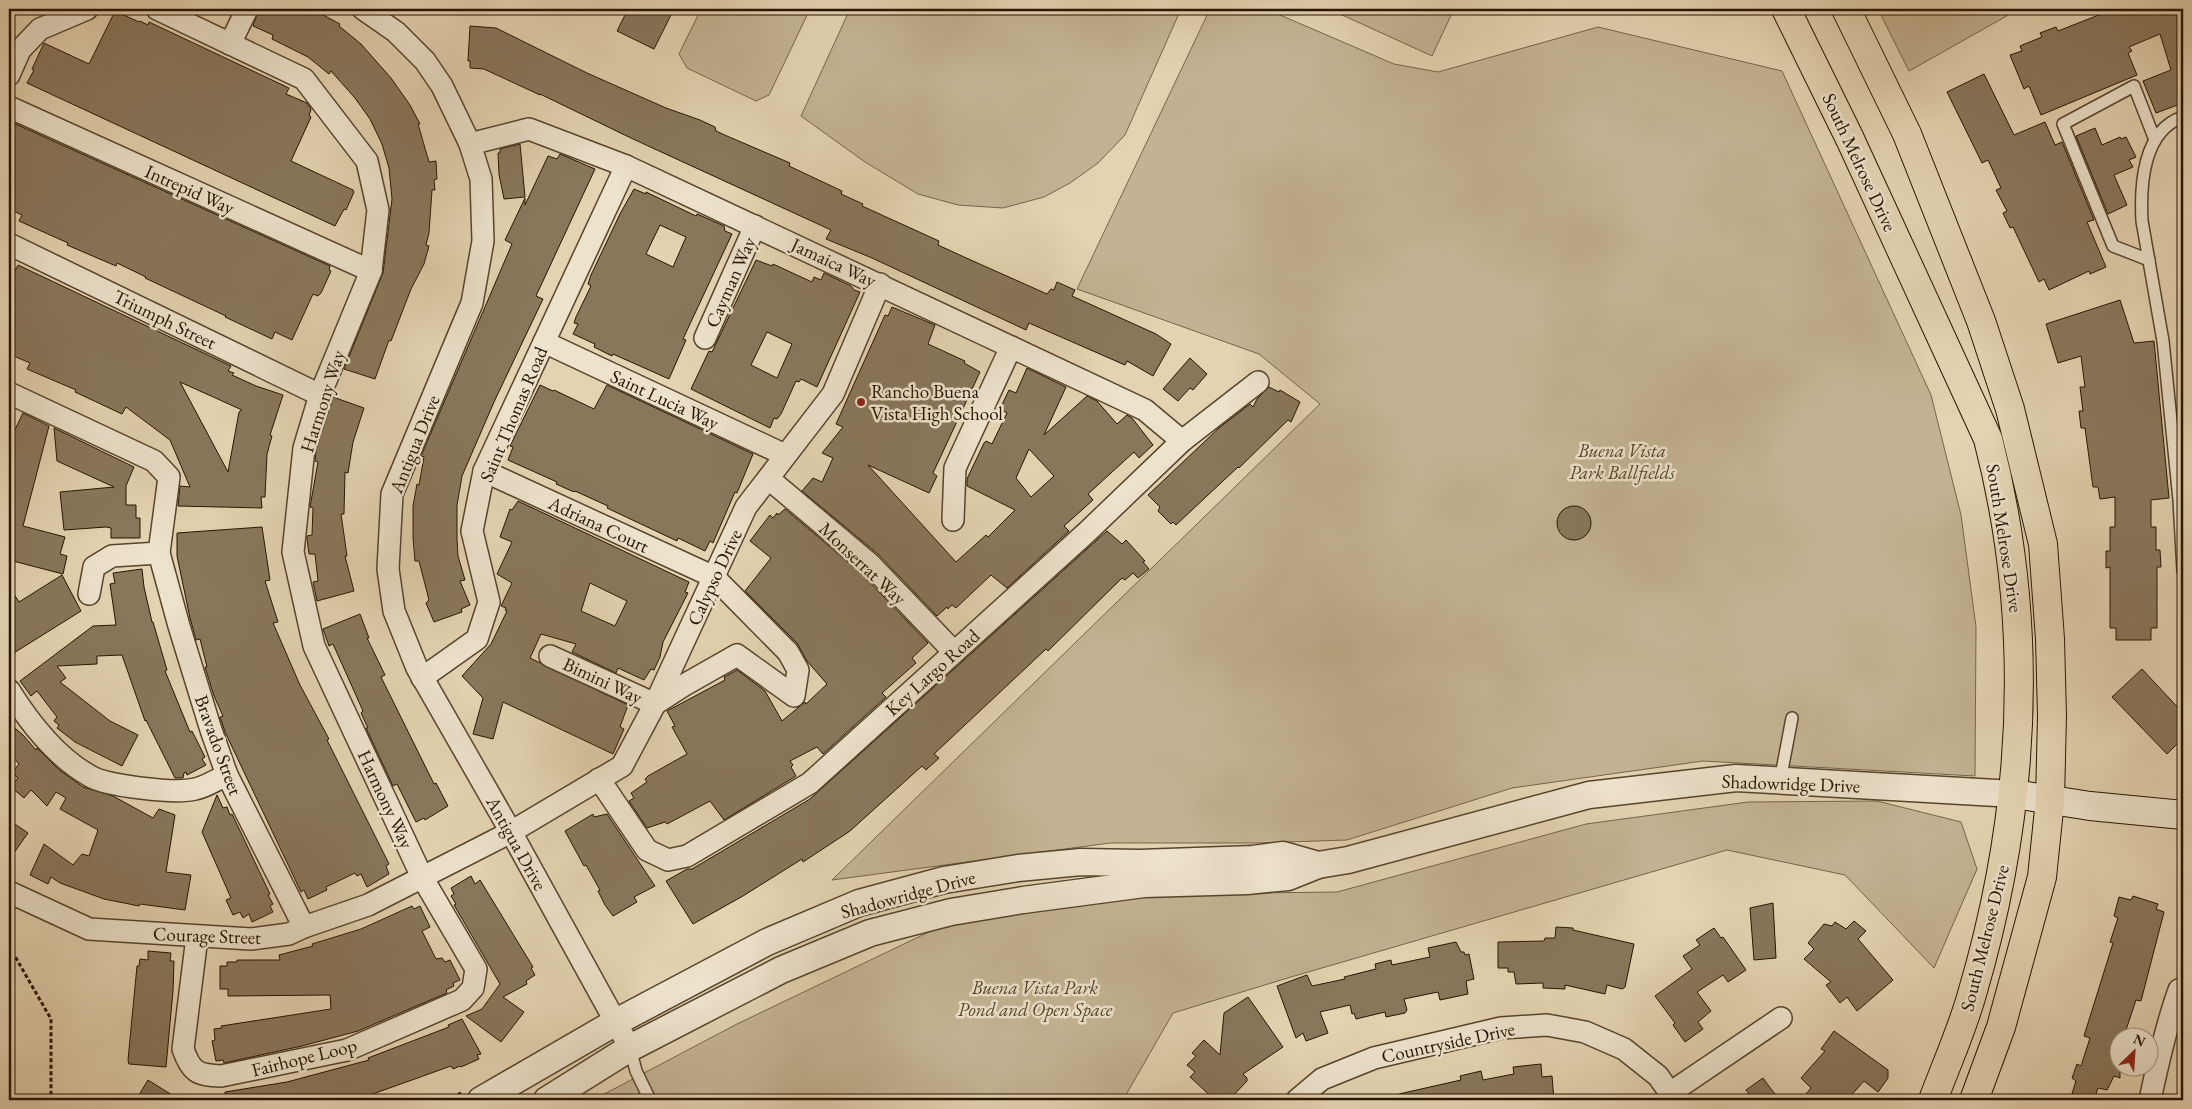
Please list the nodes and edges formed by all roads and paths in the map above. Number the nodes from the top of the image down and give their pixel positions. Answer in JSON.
{"nodes":[{"id":1,"x":87,"y":9,"type":"edge"},
{"id":2,"x":157,"y":9,"type":"edge"},
{"id":3,"x":247,"y":9,"type":"edge"},
{"id":4,"x":364,"y":9,"type":"edge"},
{"id":5,"x":1786,"y":9,"type":"edge"},
{"id":6,"x":1846,"y":9,"type":"edge"},
{"id":7,"x":230,"y":44,"type":"junction"},
{"id":8,"x":9,"y":75,"type":"edge"},
{"id":9,"x":9,"y":107,"type":"edge"},
{"id":10,"x":2183,"y":116,"type":"edge"},
{"id":11,"x":2154,"y":140,"type":"junction"},
{"id":12,"x":470,"y":144,"type":"junction"},
{"id":13,"x":626,"y":166,"type":"junction"},
{"id":14,"x":755,"y":226,"type":"junction"},
{"id":15,"x":9,"y":244,"type":"edge"},
{"id":16,"x":2149,"y":260,"type":"junction"},
{"id":17,"x":372,"y":271,"type":"junction"},
{"id":18,"x":880,"y":284,"type":"junction"},
{"id":19,"x":705,"y":338,"type":"dead end"},
{"id":20,"x":544,"y":342,"type":"junction"},
{"id":21,"x":1011,"y":347,"type":"junction"},
{"id":22,"x":1258,"y":382,"type":"dead end"},
{"id":23,"x":9,"y":393,"type":"edge"},
{"id":24,"x":320,"y":395,"type":"junction"},
{"id":25,"x":1182,"y":442,"type":"junction"},
{"id":26,"x":785,"y":455,"type":"junction"},
{"id":27,"x":484,"y":471,"type":"junction"},
{"id":28,"x":769,"y":479,"type":"junction"},
{"id":29,"x":953,"y":520,"type":"dead end"},
{"id":30,"x":2182,"y":535,"type":"edge"},
{"id":31,"x":159,"y":553,"type":"junction"},
{"id":32,"x":2183,"y":571,"type":"edge"},
{"id":33,"x":714,"y":577,"type":"junction"},
{"id":34,"x":89,"y":594,"type":"dead end"},
{"id":35,"x":954,"y":652,"type":"junction"},
{"id":36,"x":550,"y":656,"type":"dead end"},
{"id":37,"x":422,"y":678,"type":"junction"},
{"id":38,"x":9,"y":690,"type":"edge"},
{"id":39,"x":655,"y":704,"type":"junction"},
{"id":40,"x":1792,"y":718,"type":"dead end"},
{"id":41,"x":227,"y":775,"type":"junction"},
{"id":42,"x":599,"y":779,"type":"junction"},
{"id":43,"x":1780,"y":781,"type":"junction"},
{"id":44,"x":2014,"y":794,"type":"junction"},
{"id":45,"x":2050,"y":800,"type":"junction"},
{"id":46,"x":2183,"y":815,"type":"edge"},
{"id":47,"x":512,"y":832,"type":"junction"},
{"id":48,"x":1318,"y":865,"type":"junction"},
{"id":49,"x":422,"y":877,"type":"junction"},
{"id":50,"x":9,"y":892,"type":"edge"},
{"id":51,"x":304,"y":927,"type":"junction"},
{"id":52,"x":197,"y":937,"type":"junction"},
{"id":53,"x":9,"y":946,"type":"edge"},
{"id":54,"x":2183,"y":988,"type":"edge"},
{"id":55,"x":1781,"y":1018,"type":"dead end"},
{"id":56,"x":616,"y":1022,"type":"junction"},
{"id":57,"x":630,"y":1048,"type":"junction"},
{"id":58,"x":1673,"y":1097,"type":"edge"},
{"id":59,"x":51,"y":1100,"type":"edge"},
{"id":60,"x":482,"y":1100,"type":"edge"},
{"id":61,"x":547,"y":1100,"type":"edge"},
{"id":62,"x":650,"y":1100,"type":"edge"},
{"id":63,"x":1298,"y":1100,"type":"edge"},
{"id":64,"x":1933,"y":1100,"type":"edge"},
{"id":65,"x":1974,"y":1100,"type":"edge"},
{"id":66,"x":2150,"y":1100,"type":"edge"}],
"edges":[{"from":1,"to":8,"type":"street"},
{"from":2,"to":7,"type":"street"},
{"from":3,"to":7,"type":"street"},
{"from":4,"to":12,"type":"street","name":"Antigua Drive"},
{"from":5,"to":44,"type":"main road","name":"South Melrose Drive"},
{"from":6,"to":45,"type":"main road","name":"South Melrose Drive"},
{"from":7,"to":17,"type":"street","name":"Harmony Way"},
{"from":9,"to":17,"type":"street","name":"Intrepid Way"},
{"from":10,"to":11,"type":"lane"},
{"from":11,"to":16,"type":"lane"},
{"from":11,"to":16,"type":"lane"},
{"from":12,"to":13,"type":"street","name":"Jamaica Way"},
{"from":12,"to":37,"type":"street","name":"Antigua Drive"},
{"from":13,"to":14,"type":"street","name":"Jamaica Way"},
{"from":13,"to":20,"type":"street","name":"Saint Thomas Road"},
{"from":14,"to":18,"type":"street","name":"Jamaica Way"},
{"from":14,"to":19,"type":"street","name":"Cayman Way"},
{"from":15,"to":24,"type":"street","name":"Triumph Street"},
{"from":16,"to":30,"type":"lane"},
{"from":17,"to":24,"type":"street","name":"Harmony Way"},
{"from":18,"to":21,"type":"street","name":"Jamaica Way"},
{"from":18,"to":26,"type":"street","name":"Calypso Drive"},
{"from":20,"to":26,"type":"street","name":"Saint Lucia Way"},
{"from":20,"to":27,"type":"street","name":"Saint Thomas Road"},
{"from":21,"to":25,"type":"street","name":"Jamaica Way"},
{"from":21,"to":29,"type":"street"},
{"from":22,"to":25,"type":"street","name":"Key Largo Road"},
{"from":23,"to":31,"type":"street","name":"Bravado Street"},
{"from":24,"to":49,"type":"street","name":"Harmony Way"},
{"from":25,"to":35,"type":"street","name":"Key Largo Road"},
{"from":26,"to":28,"type":"street","name":"Calypso Drive"},
{"from":27,"to":33,"type":"street","name":"Adriana Court"},
{"from":27,"to":37,"type":"street","name":"Saint Thomas Road"},
{"from":28,"to":33,"type":"street","name":"Calypso Drive"},
{"from":28,"to":35,"type":"street","name":"Monserrat Way"},
{"from":30,"to":32,"type":"lane"},
{"from":31,"to":34,"type":"street"},
{"from":31,"to":41,"type":"street","name":"Bravado Street"},
{"from":33,"to":39,"type":"street","name":"Calypso Drive"},
{"from":33,"to":39,"type":"street"},
{"from":35,"to":42,"type":"street","name":"Key Largo Road"},
{"from":36,"to":39,"type":"street","name":"Bimini Way"},
{"from":37,"to":47,"type":"street","name":"Antigua Drive"},
{"from":38,"to":41,"type":"street"},
{"from":39,"to":42,"type":"street","name":"Calypso Drive"},
{"from":40,"to":43,"type":"lane"},
{"from":41,"to":51,"type":"street","name":"Bravado Street"},
{"from":42,"to":47,"type":"street","name":"Calypso Drive"},
{"from":43,"to":44,"type":"street","name":"Shadowridge Drive"},
{"from":43,"to":48,"type":"street","name":"Shadowridge Drive"},
{"from":44,"to":45,"type":"main road","name":"Shadowridge Drive"},
{"from":44,"to":64,"type":"main road","name":"South Melrose Drive"},
{"from":45,"to":46,"type":"main road","name":"Shadowridge Drive"},
{"from":45,"to":65,"type":"main road","name":"South Melrose Drive"},
{"from":47,"to":49,"type":"street","name":"Courage Street"},
{"from":47,"to":56,"type":"street","name":"Antigua Drive"},
{"from":48,"to":56,"type":"street","name":"Shadowridge Drive"},
{"from":48,"to":57,"type":"street","name":"Shadowridge Drive"},
{"from":49,"to":51,"type":"street","name":"Courage Street"},
{"from":49,"to":52,"type":"street","name":"Fairhope Loop"},
{"from":50,"to":52,"type":"street","name":"Courage Street"},
{"from":51,"to":52,"type":"street","name":"Courage Street"},
{"from":53,"to":59,"type":"path"},
{"from":54,"to":66,"type":"street"},
{"from":55,"to":58,"type":"street"},
{"from":56,"to":57,"type":"street","name":"Antigua Drive"},
{"from":56,"to":60,"type":"street","name":"Shadowridge Drive"},
{"from":57,"to":61,"type":"street","name":"Shadowridge Drive"},
{"from":57,"to":62,"type":"lane"},
{"from":58,"to":63,"type":"street","name":"Countryside Drive"}]}
